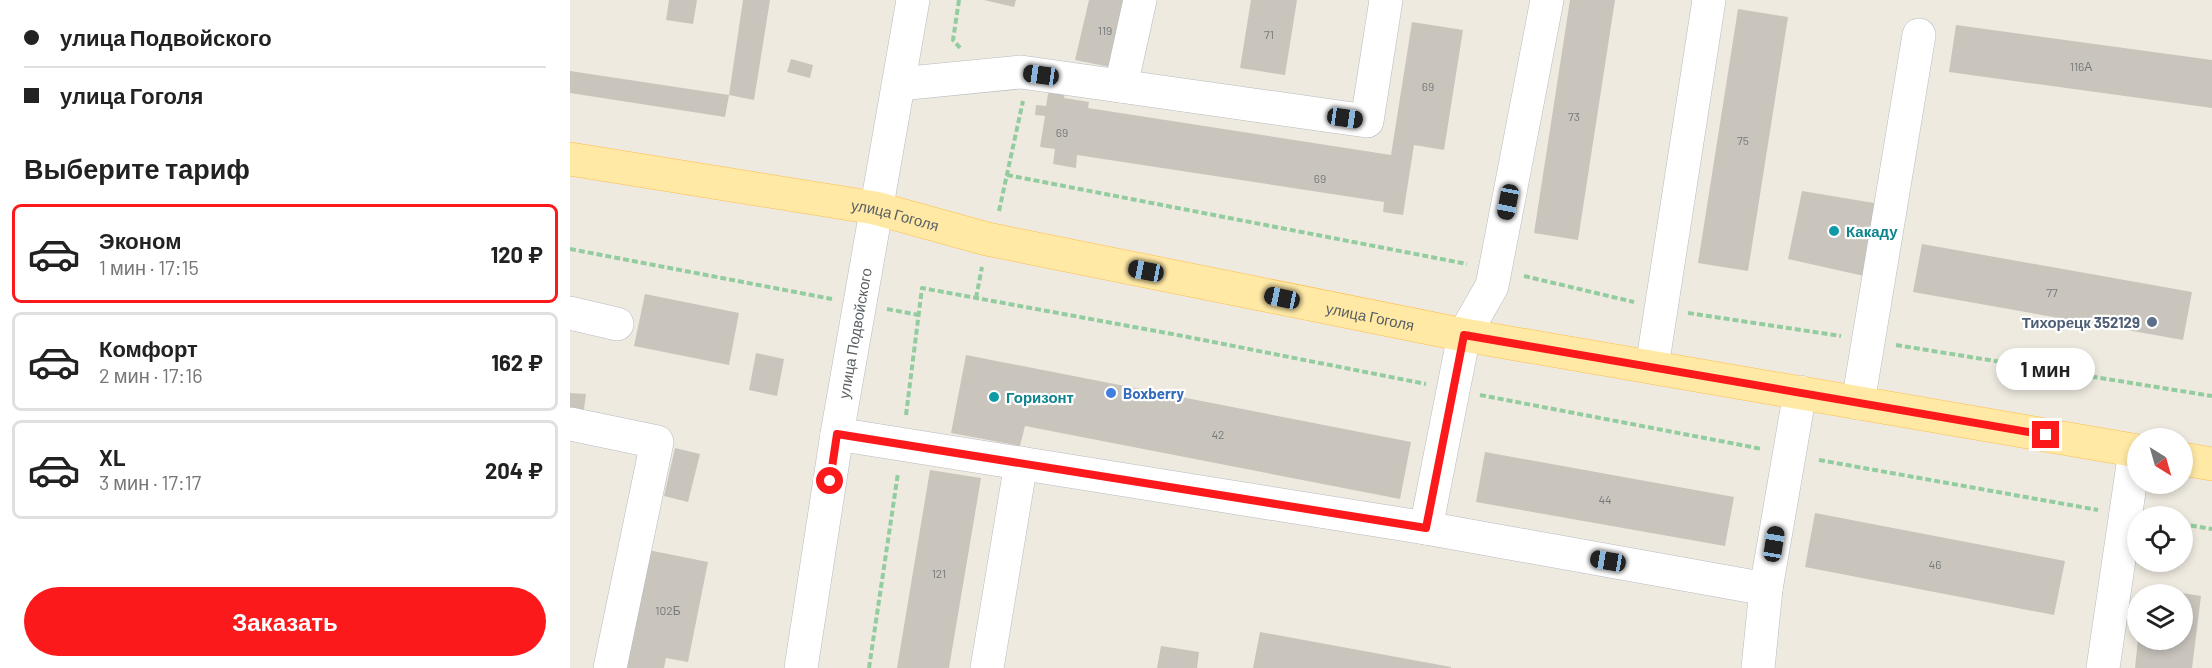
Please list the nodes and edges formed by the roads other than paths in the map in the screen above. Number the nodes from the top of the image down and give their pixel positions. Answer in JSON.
{"nodes":[{"id":1,"x":913,"y":0,"type":"edge"},
{"id":2,"x":1140,"y":0,"type":"edge"},
{"id":3,"x":1386,"y":0,"type":"edge"},
{"id":4,"x":1547,"y":0,"type":"edge"},
{"id":5,"x":1710,"y":0,"type":"edge"},
{"id":6,"x":1919,"y":35,"type":"dead end"},
{"id":7,"x":899,"y":84,"type":"junction"},
{"id":8,"x":1121,"y":86,"type":"junction"},
{"id":9,"x":570,"y":159,"type":"edge"},
{"id":10,"x":875,"y":208,"type":"junction"},
{"id":11,"x":570,"y":313,"type":"edge"},
{"id":12,"x":617,"y":324,"type":"dead end"},
{"id":13,"x":1464,"y":335,"type":"junction"},
{"id":14,"x":1652,"y":367,"type":"junction"},
{"id":15,"x":1800,"y":392,"type":"junction"},
{"id":16,"x":1858,"y":403,"type":"junction"},
{"id":17,"x":570,"y":424,"type":"edge"},
{"id":18,"x":837,"y":434,"type":"junction"},
{"id":19,"x":2127,"y":449,"type":"edge"},
{"id":20,"x":2193,"y":461,"type":"edge"},
{"id":21,"x":1021,"y":463,"type":"junction"},
{"id":22,"x":2212,"y":464,"type":"edge"},
{"id":23,"x":2129,"y":494,"type":"edge"},
{"id":24,"x":1426,"y":528,"type":"junction"},
{"id":25,"x":1766,"y":589,"type":"junction"},
{"id":26,"x":610,"y":668,"type":"edge"},
{"id":27,"x":801,"y":668,"type":"edge"},
{"id":28,"x":987,"y":668,"type":"edge"},
{"id":29,"x":1758,"y":668,"type":"edge"},
{"id":30,"x":2103,"y":668,"type":"edge"}],
"edges":[{"from":1,"to":7,"type":"street","name":"улица Подвойского"},
{"from":2,"to":8,"type":"street"},
{"from":3,"to":8,"type":"street"},
{"from":4,"to":13,"type":"street"},
{"from":5,"to":14,"type":"street"},
{"from":6,"to":16,"type":"street"},
{"from":7,"to":8,"type":"street"},
{"from":7,"to":10,"type":"street","name":"улица Подвойского"},
{"from":9,"to":10,"type":"main road","name":"улица Гоголя"},
{"from":10,"to":13,"type":"main road","name":"улица Гоголя"},
{"from":10,"to":18,"type":"street","name":"улица Подвойского"},
{"from":11,"to":12,"type":"street"},
{"from":13,"to":14,"type":"main road","name":"улица Гоголя"},
{"from":13,"to":24,"type":"street"},
{"from":14,"to":15,"type":"main road","name":"улица Гоголя"},
{"from":15,"to":16,"type":"main road","name":"улица Гоголя"},
{"from":15,"to":25,"type":"street"},
{"from":16,"to":19,"type":"main road","name":"улица Гоголя"},
{"from":17,"to":26,"type":"street"},
{"from":18,"to":21,"type":"street"},
{"from":18,"to":27,"type":"street","name":"улица Подвойского"},
{"from":20,"to":22,"type":"main road"},
{"from":21,"to":24,"type":"street"},
{"from":21,"to":28,"type":"street"},
{"from":23,"to":30,"type":"street"},
{"from":24,"to":25,"type":"street"},
{"from":25,"to":29,"type":"street"}]}
